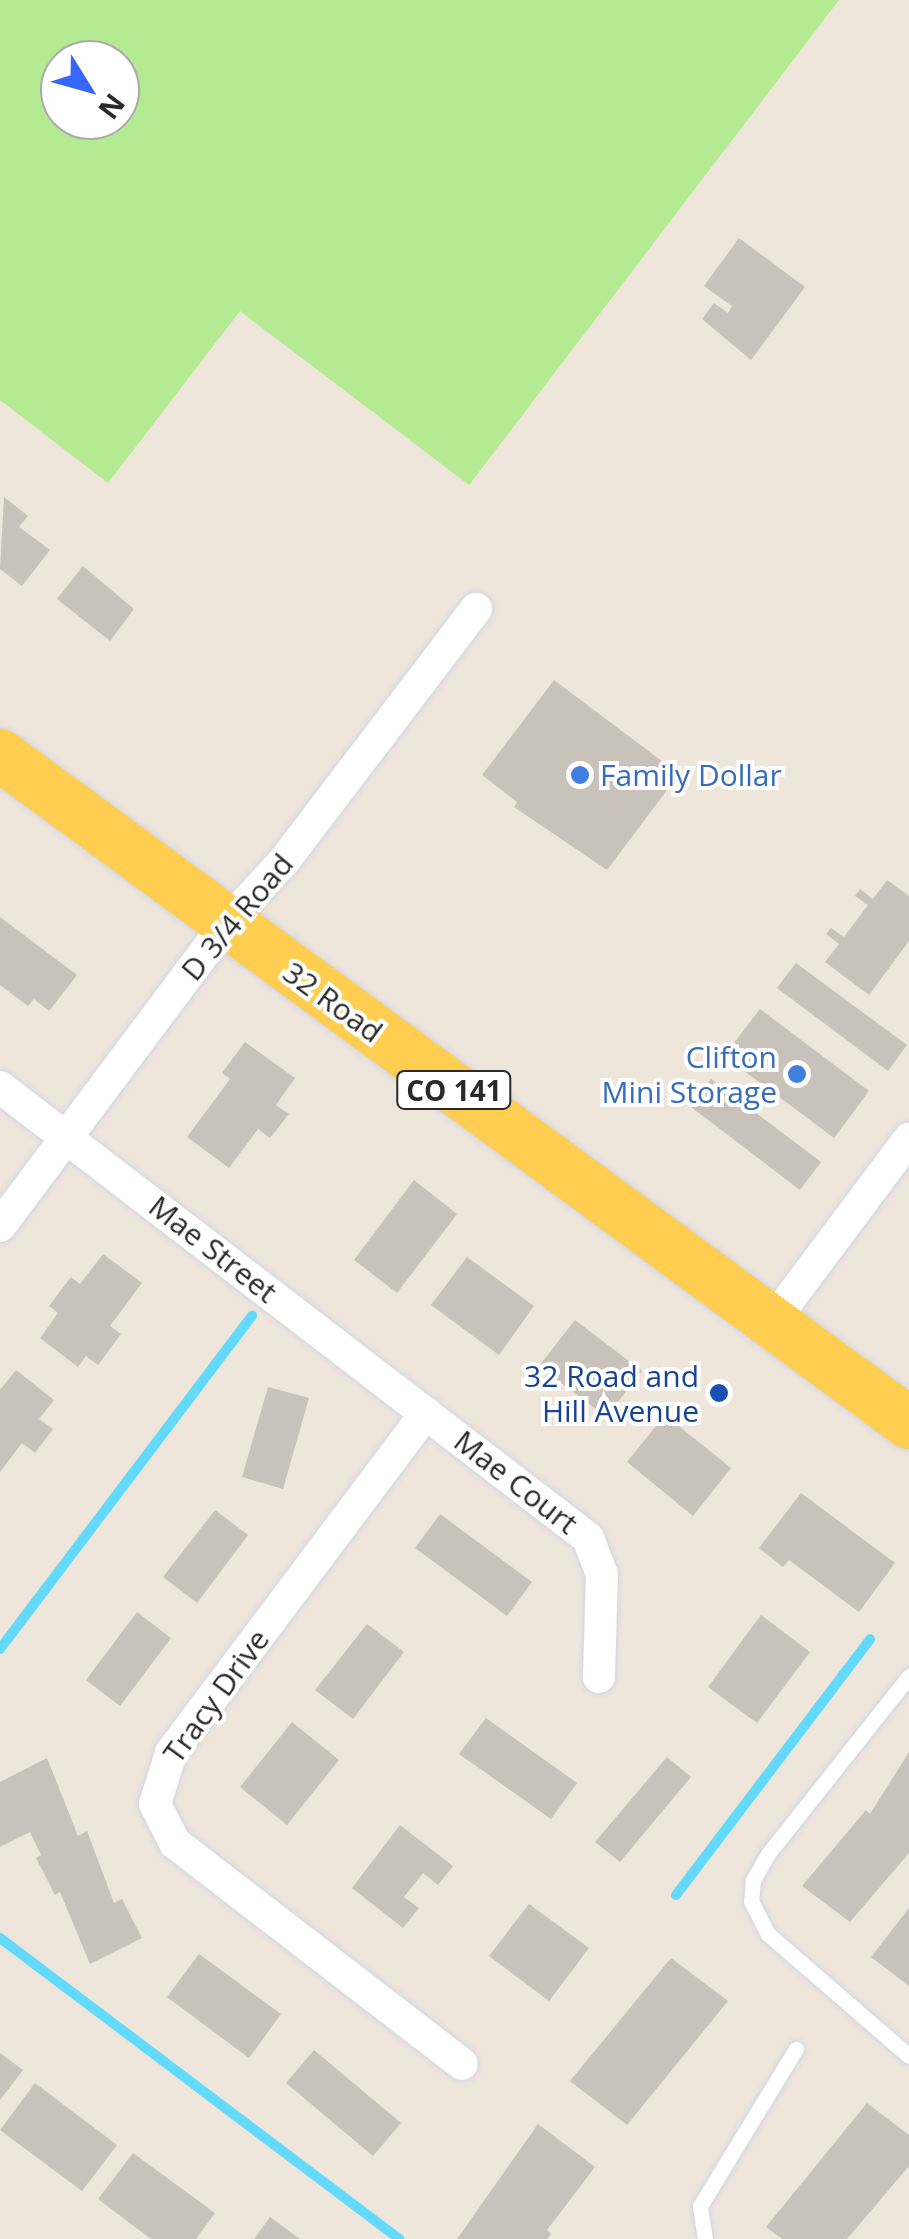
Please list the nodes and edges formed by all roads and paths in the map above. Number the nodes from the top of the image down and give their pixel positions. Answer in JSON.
{"nodes":[{"id":1,"x":476,"y":610,"type":"dead end"},
{"id":2,"x":0,"y":755,"type":"edge"},
{"id":3,"x":226,"y":924,"type":"junction"},
{"id":4,"x":0,"y":1087,"type":"edge"},
{"id":5,"x":68,"y":1137,"type":"junction"},
{"id":6,"x":909,"y":1139,"type":"edge"},
{"id":7,"x":0,"y":1226,"type":"edge"},
{"id":8,"x":772,"y":1322,"type":"junction"},
{"id":9,"x":426,"y":1413,"type":"junction"},
{"id":10,"x":909,"y":1423,"type":"edge"},
{"id":11,"x":599,"y":1676,"type":"dead end"},
{"id":12,"x":909,"y":1676,"type":"edge"},
{"id":13,"x":796,"y":2049,"type":"dead end"},
{"id":14,"x":909,"y":2056,"type":"edge"},
{"id":15,"x":462,"y":2064,"type":"dead end"},
{"id":16,"x":705,"y":2239,"type":"edge"}],
"edges":[{"from":1,"to":3,"type":"street","name":"D 3/4 Road"},
{"from":2,"to":3,"type":"main road","name":"32 Road","number":"CO 141"},
{"from":3,"to":5,"type":"street","name":"D 3/4 Road"},
{"from":3,"to":8,"type":"main road","name":"32 Road","number":"CO 141"},
{"from":4,"to":5,"type":"street","name":"Mae Street"},
{"from":5,"to":7,"type":"street","name":"D 3/4 Road"},
{"from":5,"to":9,"type":"street","name":"Mae Street"},
{"from":6,"to":8,"type":"street"},
{"from":8,"to":10,"type":"main road","name":"32 Road","number":"CO 141"},
{"from":9,"to":11,"type":"street","name":"Mae Court"},
{"from":9,"to":15,"type":"street","name":"Tracy Drive"},
{"from":12,"to":14,"type":"lane"},
{"from":13,"to":16,"type":"lane"}]}
